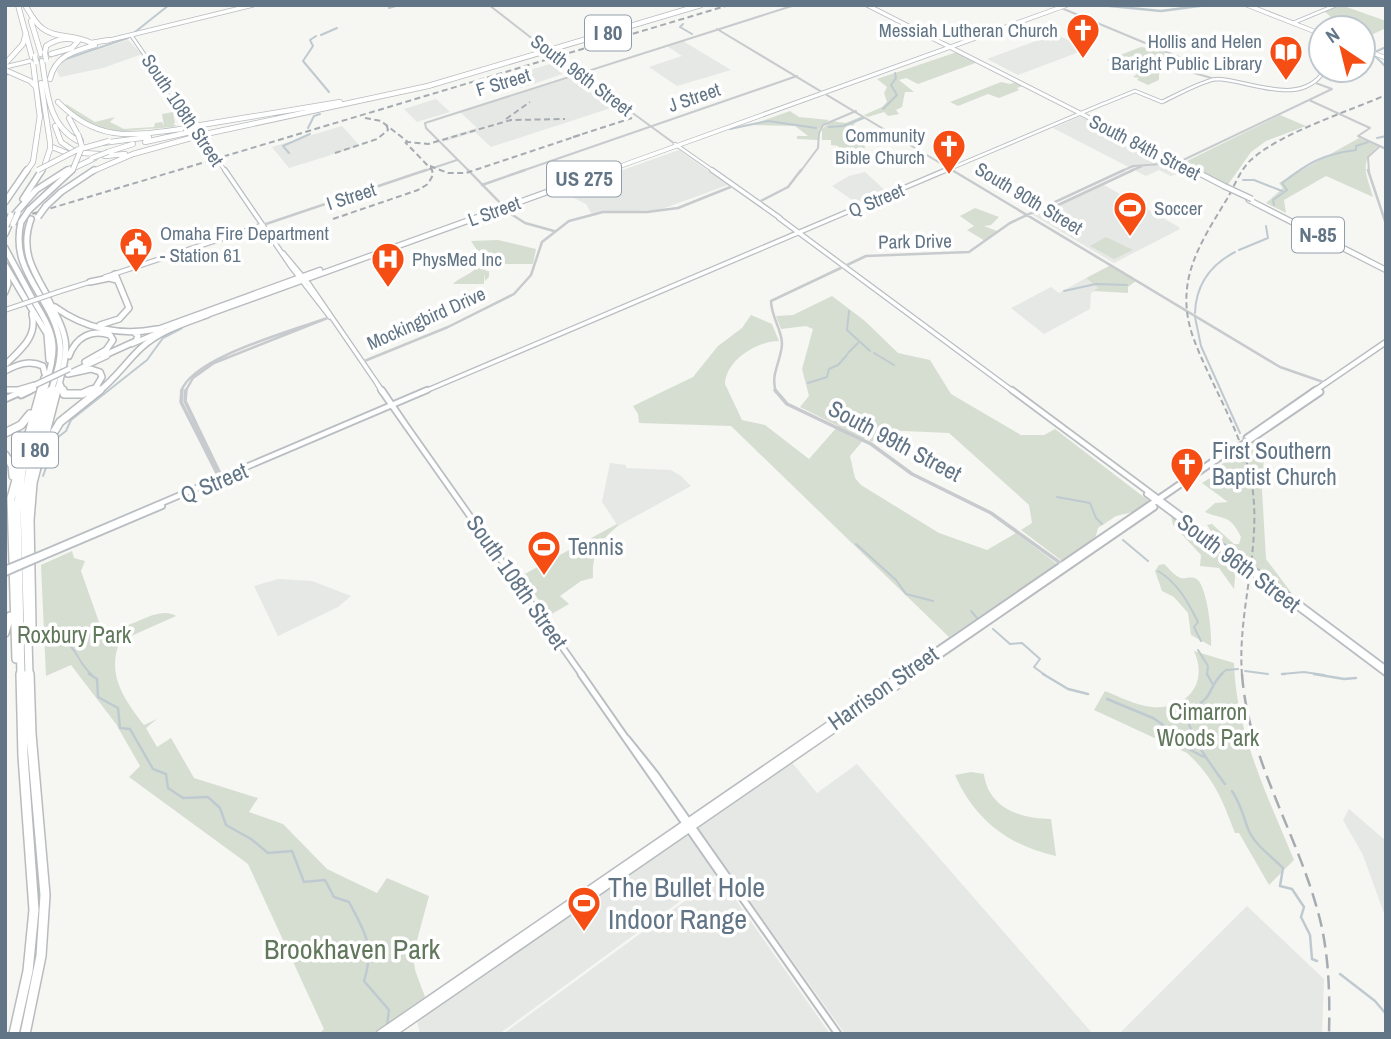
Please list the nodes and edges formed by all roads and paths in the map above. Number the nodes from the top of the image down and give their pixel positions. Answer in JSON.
{"nodes":[{"id":1,"x":21,"y":5,"type":"edge"},
{"id":2,"x":489,"y":5,"type":"edge"},
{"id":3,"x":694,"y":5,"type":"edge"},
{"id":4,"x":701,"y":5,"type":"edge"},
{"id":5,"x":795,"y":5,"type":"edge"},
{"id":6,"x":867,"y":5,"type":"edge"},
{"id":7,"x":1249,"y":5,"type":"edge"},
{"id":8,"x":1336,"y":5,"type":"edge"},
{"id":9,"x":250,"y":6,"type":"edge"},
{"id":10,"x":1062,"y":6,"type":"edge"},
{"id":11,"x":1257,"y":9,"type":"junction"},
{"id":12,"x":1269,"y":13,"type":"junction"},
{"id":13,"x":1294,"y":23,"type":"junction"},
{"id":14,"x":38,"y":24,"type":"junction"},
{"id":15,"x":24,"y":25,"type":"junction"},
{"id":16,"x":1307,"y":28,"type":"edge"},
{"id":17,"x":717,"y":29,"type":"junction"},
{"id":18,"x":132,"y":35,"type":"junction"},
{"id":19,"x":109,"y":40,"type":"joint"},
{"id":20,"x":103,"y":43,"type":"dead end"},
{"id":21,"x":87,"y":45,"type":"junction"},
{"id":22,"x":950,"y":47,"type":"junction"},
{"id":23,"x":39,"y":58,"type":"junction"},
{"id":24,"x":7,"y":65,"type":"edge"},
{"id":25,"x":577,"y":73,"type":"junction"},
{"id":26,"x":797,"y":76,"type":"junction"},
{"id":27,"x":50,"y":79,"type":"junction"},
{"id":28,"x":1215,"y":79,"type":"junction"},
{"id":29,"x":1308,"y":84,"type":"edge"},
{"id":30,"x":1318,"y":84,"type":"edge"},
{"id":31,"x":38,"y":91,"type":"junction"},
{"id":32,"x":824,"y":92,"type":"junction"},
{"id":33,"x":49,"y":94,"type":"junction"},
{"id":34,"x":372,"y":99,"type":"junction"},
{"id":35,"x":1309,"y":100,"type":"junction"},
{"id":36,"x":58,"y":102,"type":"junction"},
{"id":37,"x":344,"y":102,"type":"junction"},
{"id":38,"x":46,"y":103,"type":"junction"},
{"id":39,"x":856,"y":111,"type":"junction"},
{"id":40,"x":1081,"y":113,"type":"junction"},
{"id":41,"x":40,"y":115,"type":"junction"},
{"id":42,"x":263,"y":119,"type":"junction"},
{"id":43,"x":651,"y":127,"type":"junction"},
{"id":44,"x":181,"y":129,"type":"junction"},
{"id":45,"x":197,"y":131,"type":"junction"},
{"id":46,"x":79,"y":134,"type":"junction"},
{"id":47,"x":191,"y":138,"type":"junction"},
{"id":48,"x":677,"y":145,"type":"junction"},
{"id":49,"x":50,"y":146,"type":"junction"},
{"id":50,"x":1380,"y":146,"type":"junction"},
{"id":51,"x":1386,"y":149,"type":"edge"},
{"id":52,"x":78,"y":150,"type":"junction"},
{"id":53,"x":102,"y":155,"type":"junction"},
{"id":54,"x":457,"y":160,"type":"junction"},
{"id":55,"x":1179,"y":164,"type":"junction"},
{"id":56,"x":42,"y":167,"type":"junction"},
{"id":57,"x":952,"y":168,"type":"junction"},
{"id":58,"x":71,"y":170,"type":"junction"},
{"id":59,"x":482,"y":185,"type":"junction"},
{"id":60,"x":733,"y":186,"type":"junction"},
{"id":61,"x":1251,"y":200,"type":"junction"},
{"id":62,"x":5,"y":202,"type":"edge"},
{"id":63,"x":757,"y":203,"type":"junction"},
{"id":64,"x":505,"y":207,"type":"junction"},
{"id":65,"x":14,"y":214,"type":"junction"},
{"id":66,"x":1029,"y":214,"type":"junction"},
{"id":67,"x":34,"y":218,"type":"junction"},
{"id":68,"x":1386,"y":224,"type":"edge"},
{"id":69,"x":263,"y":225,"type":"junction"},
{"id":70,"x":8,"y":226,"type":"edge"},
{"id":71,"x":554,"y":231,"type":"junction"},
{"id":72,"x":799,"y":233,"type":"junction"},
{"id":73,"x":5,"y":234,"type":"edge"},
{"id":74,"x":5,"y":248,"type":"edge"},
{"id":75,"x":843,"y":266,"type":"junction"},
{"id":76,"x":5,"y":267,"type":"edge"},
{"id":77,"x":1386,"y":269,"type":"edge"},
{"id":78,"x":26,"y":274,"type":"junction"},
{"id":79,"x":116,"y":277,"type":"junction"},
{"id":80,"x":302,"y":278,"type":"junction"},
{"id":81,"x":90,"y":282,"type":"joint"},
{"id":82,"x":5,"y":292,"type":"edge"},
{"id":83,"x":47,"y":296,"type":"junction"},
{"id":84,"x":29,"y":302,"type":"junction"},
{"id":85,"x":5,"y":310,"type":"edge"},
{"id":86,"x":771,"y":313,"type":"joint"},
{"id":87,"x":207,"y":315,"type":"junction"},
{"id":88,"x":330,"y":317,"type":"junction"},
{"id":89,"x":79,"y":322,"type":"junction"},
{"id":90,"x":157,"y":329,"type":"joint"},
{"id":91,"x":136,"y":335,"type":"junction"},
{"id":92,"x":1386,"y":344,"type":"edge"},
{"id":93,"x":362,"y":362,"type":"junction"},
{"id":94,"x":5,"y":365,"type":"edge"},
{"id":95,"x":83,"y":365,"type":"junction"},
{"id":96,"x":67,"y":368,"type":"junction"},
{"id":97,"x":5,"y":371,"type":"edge"},
{"id":98,"x":45,"y":374,"type":"junction"},
{"id":99,"x":60,"y":382,"type":"junction"},
{"id":100,"x":1327,"y":384,"type":"junction"},
{"id":101,"x":34,"y":387,"type":"junction"},
{"id":102,"x":5,"y":390,"type":"edge"},
{"id":103,"x":38,"y":398,"type":"junction"},
{"id":104,"x":5,"y":401,"type":"edge"},
{"id":105,"x":392,"y":406,"type":"junction"},
{"id":106,"x":5,"y":433,"type":"edge"},
{"id":107,"x":1248,"y":440,"type":"junction"},
{"id":108,"x":5,"y":455,"type":"edge"},
{"id":109,"x":222,"y":478,"type":"junction"},
{"id":110,"x":12,"y":491,"type":"junction"},
{"id":111,"x":1159,"y":501,"type":"junction"},
{"id":112,"x":31,"y":505,"type":"junction"},
{"id":113,"x":1064,"y":566,"type":"junction"},
{"id":114,"x":5,"y":571,"type":"edge"},
{"id":115,"x":12,"y":595,"type":"junction"},
{"id":116,"x":5,"y":634,"type":"edge"},
{"id":117,"x":28,"y":636,"type":"junction"},
{"id":118,"x":1386,"y":671,"type":"edge"},
{"id":119,"x":22,"y":728,"type":"junction"},
{"id":120,"x":688,"y":824,"type":"junction"},
{"id":121,"x":401,"y":1023,"type":"junction"},
{"id":122,"x":14,"y":1034,"type":"edge"},
{"id":123,"x":25,"y":1034,"type":"edge"},
{"id":124,"x":380,"y":1034,"type":"edge"},
{"id":125,"x":391,"y":1034,"type":"edge"},
{"id":126,"x":838,"y":1034,"type":"edge"}],
"edges":[{"from":1,"to":14,"type":"highway"},
{"from":1,"to":15,"type":"highway"},
{"from":1,"to":23,"type":"highway"},
{"from":2,"to":25,"type":"street","name":"South 96th Street","bridge":true},
{"from":3,"to":37,"type":"highway","number":"I 80"},
{"from":4,"to":34,"type":"highway","number":"I 80"},
{"from":5,"to":17,"type":"street","name":"F Street"},
{"from":6,"to":22,"type":"main road","name":"South 84th Street"},
{"from":7,"to":11,"type":"main road"},
{"from":7,"to":12,"type":"main road"},
{"from":8,"to":13,"type":"main road"},
{"from":9,"to":18,"type":"main road"},
{"from":10,"to":22,"type":"main road","name":"L Street","number":"US 275"},
{"from":10,"to":28,"type":"street"},
{"from":11,"to":12,"type":"main road"},
{"from":11,"to":13,"type":"main road"},
{"from":12,"to":13,"type":"main road"},
{"from":13,"to":16,"type":"main road"},
{"from":14,"to":21,"type":"highway"},
{"from":14,"to":23,"type":"highway"},
{"from":15,"to":23,"type":"highway"},
{"from":15,"to":24,"type":"highway"},
{"from":17,"to":25,"type":"street","name":"F Street"},
{"from":17,"to":26,"type":"street","name":"South 90th Street"},
{"from":18,"to":19,"type":"main road"},
{"from":18,"to":45,"type":"main road","name":"South 108th Street"},
{"from":19,"to":21,"type":"highway"},
{"from":20,"to":27,"type":"highway"},
{"from":21,"to":23,"type":"main road"},
{"from":22,"to":32,"type":"main road","name":"L Street","number":"US 275"},
{"from":22,"to":40,"type":"main road","name":"South 84th Street","number":"N-85"},
{"from":23,"to":23,"type":"highway"},
{"from":23,"to":24,"type":"main road"},
{"from":23,"to":27,"type":"highway"},
{"from":23,"to":31,"type":"highway"},
{"from":23,"to":33,"type":"highway"},
{"from":23,"to":38,"type":"highway"},
{"from":24,"to":31,"type":"highway"},
{"from":25,"to":43,"type":"street","name":"South 96th Street"},
{"from":25,"to":54,"type":"street","name":"F Street"},
{"from":26,"to":32,"type":"street","name":"South 90th Street"},
{"from":26,"to":43,"type":"street","name":"J Street"},
{"from":27,"to":36,"type":"highway"},
{"from":28,"to":29,"type":"main road"},
{"from":28,"to":40,"type":"main road","name":"Q Street"},
{"from":30,"to":35,"type":"street","name":"Park Drive"},
{"from":31,"to":41,"type":"highway"},
{"from":32,"to":39,"type":"street","name":"South 90th Street"},
{"from":32,"to":48,"type":"main road","name":"L Street","number":"US 275"},
{"from":33,"to":46,"type":"highway"},
{"from":33,"to":52,"type":"highway"},
{"from":34,"to":42,"type":"highway","number":"I 80"},
{"from":34,"to":45,"type":"highway"},
{"from":35,"to":50,"type":"street"},
{"from":35,"to":55,"type":"street","name":"Park Drive"},
{"from":36,"to":44,"type":"highway"},
{"from":36,"to":46,"type":"highway"},
{"from":37,"to":42,"type":"highway","number":"I 80"},
{"from":37,"to":45,"type":"highway"},
{"from":38,"to":49,"type":"highway"},
{"from":38,"to":52,"type":"highway"},
{"from":39,"to":57,"type":"street","name":"South 90th Street"},
{"from":39,"to":63,"type":"street"},
{"from":40,"to":55,"type":"main road","name":"South 84th Street","number":"N-85"},
{"from":40,"to":57,"type":"main road","name":"Q Street"},
{"from":41,"to":49,"type":"highway"},
{"from":41,"to":62,"type":"highway"},
{"from":42,"to":45,"type":"highway"},
{"from":43,"to":48,"type":"street","name":"South 96th Street"},
{"from":43,"to":59,"type":"street","name":"J Street"},
{"from":44,"to":45,"type":"highway"},
{"from":44,"to":52,"type":"highway","bridge":true},
{"from":45,"to":47,"type":"highway"},
{"from":45,"to":52,"type":"highway"},
{"from":45,"to":53,"type":"highway"},
{"from":45,"to":69,"type":"main road","name":"South 108th Street","bridge":true},
{"from":46,"to":52,"type":"highway","bridge":true},
{"from":47,"to":53,"type":"highway"},
{"from":47,"to":67,"type":"highway","bridge":true},
{"from":48,"to":60,"type":"main road","name":"South 96th Street"},
{"from":48,"to":64,"type":"main road","name":"L Street","number":"US 275"},
{"from":49,"to":52,"type":"highway"},
{"from":49,"to":56,"type":"highway"},
{"from":50,"to":51,"type":"street"},
{"from":50,"to":68,"type":"street"},
{"from":52,"to":53,"type":"highway"},
{"from":52,"to":56,"type":"highway","bridge":true},
{"from":52,"to":58,"type":"highway","bridge":true},
{"from":53,"to":58,"type":"highway"},
{"from":54,"to":59,"type":"street"},
{"from":54,"to":69,"type":"street","name":"I Street"},
{"from":55,"to":61,"type":"main road","name":"South 84th Street","number":"N-85","bridge":true},
{"from":55,"to":66,"type":"street","name":"Park Drive"},
{"from":56,"to":62,"type":"highway"},
{"from":56,"to":65,"type":"highway"},
{"from":57,"to":66,"type":"street","name":"South 90th Street"},
{"from":57,"to":72,"type":"main road","name":"Q Street"},
{"from":58,"to":65,"type":"highway"},
{"from":58,"to":67,"type":"highway","bridge":true},
{"from":58,"to":78,"type":"highway","bridge":true},
{"from":59,"to":64,"type":"street"},
{"from":60,"to":63,"type":"main road","name":"South 96th Street"},
{"from":60,"to":71,"type":"street"},
{"from":61,"to":77,"type":"main road","name":"South 84th Street","number":"N-85"},
{"from":61,"to":77,"type":"main road","name":"South 84th Street","number":"N-85"},
{"from":63,"to":72,"type":"main road","name":"South 96th Street"},
{"from":64,"to":71,"type":"street"},
{"from":64,"to":80,"type":"main road","name":"L Street","number":"US 275"},
{"from":65,"to":70,"type":"highway","bridge":true},
{"from":66,"to":75,"type":"street","name":"Park Drive"},
{"from":66,"to":100,"type":"street","name":"South 90th Street"},
{"from":67,"to":83,"type":"highway"},
{"from":69,"to":79,"type":"main road","name":"I Street"},
{"from":69,"to":80,"type":"main road","name":"South 108th Street"},
{"from":70,"to":73,"type":"highway"},
{"from":70,"to":78,"type":"highway","number":"I 80"},
{"from":71,"to":93,"type":"street","name":"Mockingbird Drive"},
{"from":72,"to":75,"type":"main road","name":"South 96th Street"},
{"from":72,"to":105,"type":"main road","name":"Q Street"},
{"from":74,"to":84,"type":"highway","number":"I 80"},
{"from":75,"to":86,"type":"street","name":"Park Drive"},
{"from":75,"to":111,"type":"main road","name":"South 96th Street"},
{"from":76,"to":82,"type":"highway"},
{"from":76,"to":84,"type":"highway"},
{"from":78,"to":117,"type":"highway","number":"I 80"},
{"from":79,"to":81,"type":"highway"},
{"from":79,"to":89,"type":"highway"},
{"from":80,"to":87,"type":"main road","name":"L Street","number":"US 275"},
{"from":80,"to":88,"type":"main road","name":"South 108th Street"},
{"from":80,"to":90,"type":"main road","name":"L Street","number":"US 275"},
{"from":81,"to":85,"type":"main road","bridge":true},
{"from":83,"to":89,"type":"highway"},
{"from":83,"to":96,"type":"highway"},
{"from":84,"to":94,"type":"highway"},
{"from":84,"to":98,"type":"highway"},
{"from":84,"to":119,"type":"highway","number":"I 80"},
{"from":86,"to":113,"type":"street","name":"South 99th Street"},
{"from":87,"to":95,"type":"main road","name":"L Street","number":"US 275"},
{"from":87,"to":112,"type":"highway"},
{"from":88,"to":93,"type":"main road","name":"South 108th Street"},
{"from":88,"to":109,"type":"street"},
{"from":89,"to":91,"type":"highway"},
{"from":90,"to":91,"type":"highway"},
{"from":91,"to":95,"type":"highway"},
{"from":92,"to":100,"type":"main road","name":"Harrison Street"},
{"from":92,"to":107,"type":"main road","name":"Harrison Street"},
{"from":93,"to":105,"type":"main road","name":"South 108th Street"},
{"from":95,"to":96,"type":"main road","name":"L Street","number":"US 275"},
{"from":95,"to":96,"type":"highway"},
{"from":96,"to":99,"type":"highway"},
{"from":96,"to":99,"type":"highway"},
{"from":96,"to":101,"type":"main road","name":"L Street","number":"US 275","bridge":true},
{"from":97,"to":98,"type":"highway"},
{"from":98,"to":103,"type":"highway"},
{"from":99,"to":112,"type":"highway"},
{"from":100,"to":107,"type":"main road","name":"Harrison Street"},
{"from":101,"to":102,"type":"highway"},
{"from":101,"to":104,"type":"main road","name":"L Street","number":"US 275"},
{"from":103,"to":106,"type":"highway"},
{"from":103,"to":110,"type":"highway"},
{"from":105,"to":109,"type":"main road","name":"Q Street"},
{"from":105,"to":120,"type":"main road","name":"South 108th Street"},
{"from":107,"to":111,"type":"main road","name":"Harrison Street","bridge":true},
{"from":108,"to":110,"type":"highway"},
{"from":109,"to":114,"type":"main road","name":"Q Street","bridge":true},
{"from":110,"to":115,"type":"highway"},
{"from":111,"to":113,"type":"main road","name":"Harrison Street"},
{"from":111,"to":118,"type":"main road","name":"South 96th Street","bridge":true},
{"from":112,"to":117,"type":"highway"},
{"from":113,"to":120,"type":"main road","name":"Harrison Street"},
{"from":115,"to":116,"type":"highway"},
{"from":115,"to":119,"type":"highway"},
{"from":117,"to":123,"type":"highway","number":"I 80"},
{"from":119,"to":122,"type":"highway","number":"I 80"},
{"from":120,"to":121,"type":"main road","name":"Harrison Street"},
{"from":120,"to":126,"type":"main road","name":"South 108th Street"},
{"from":121,"to":124,"type":"main road","name":"Harrison Street"},
{"from":121,"to":125,"type":"main road","name":"Harrison Street"}]}
